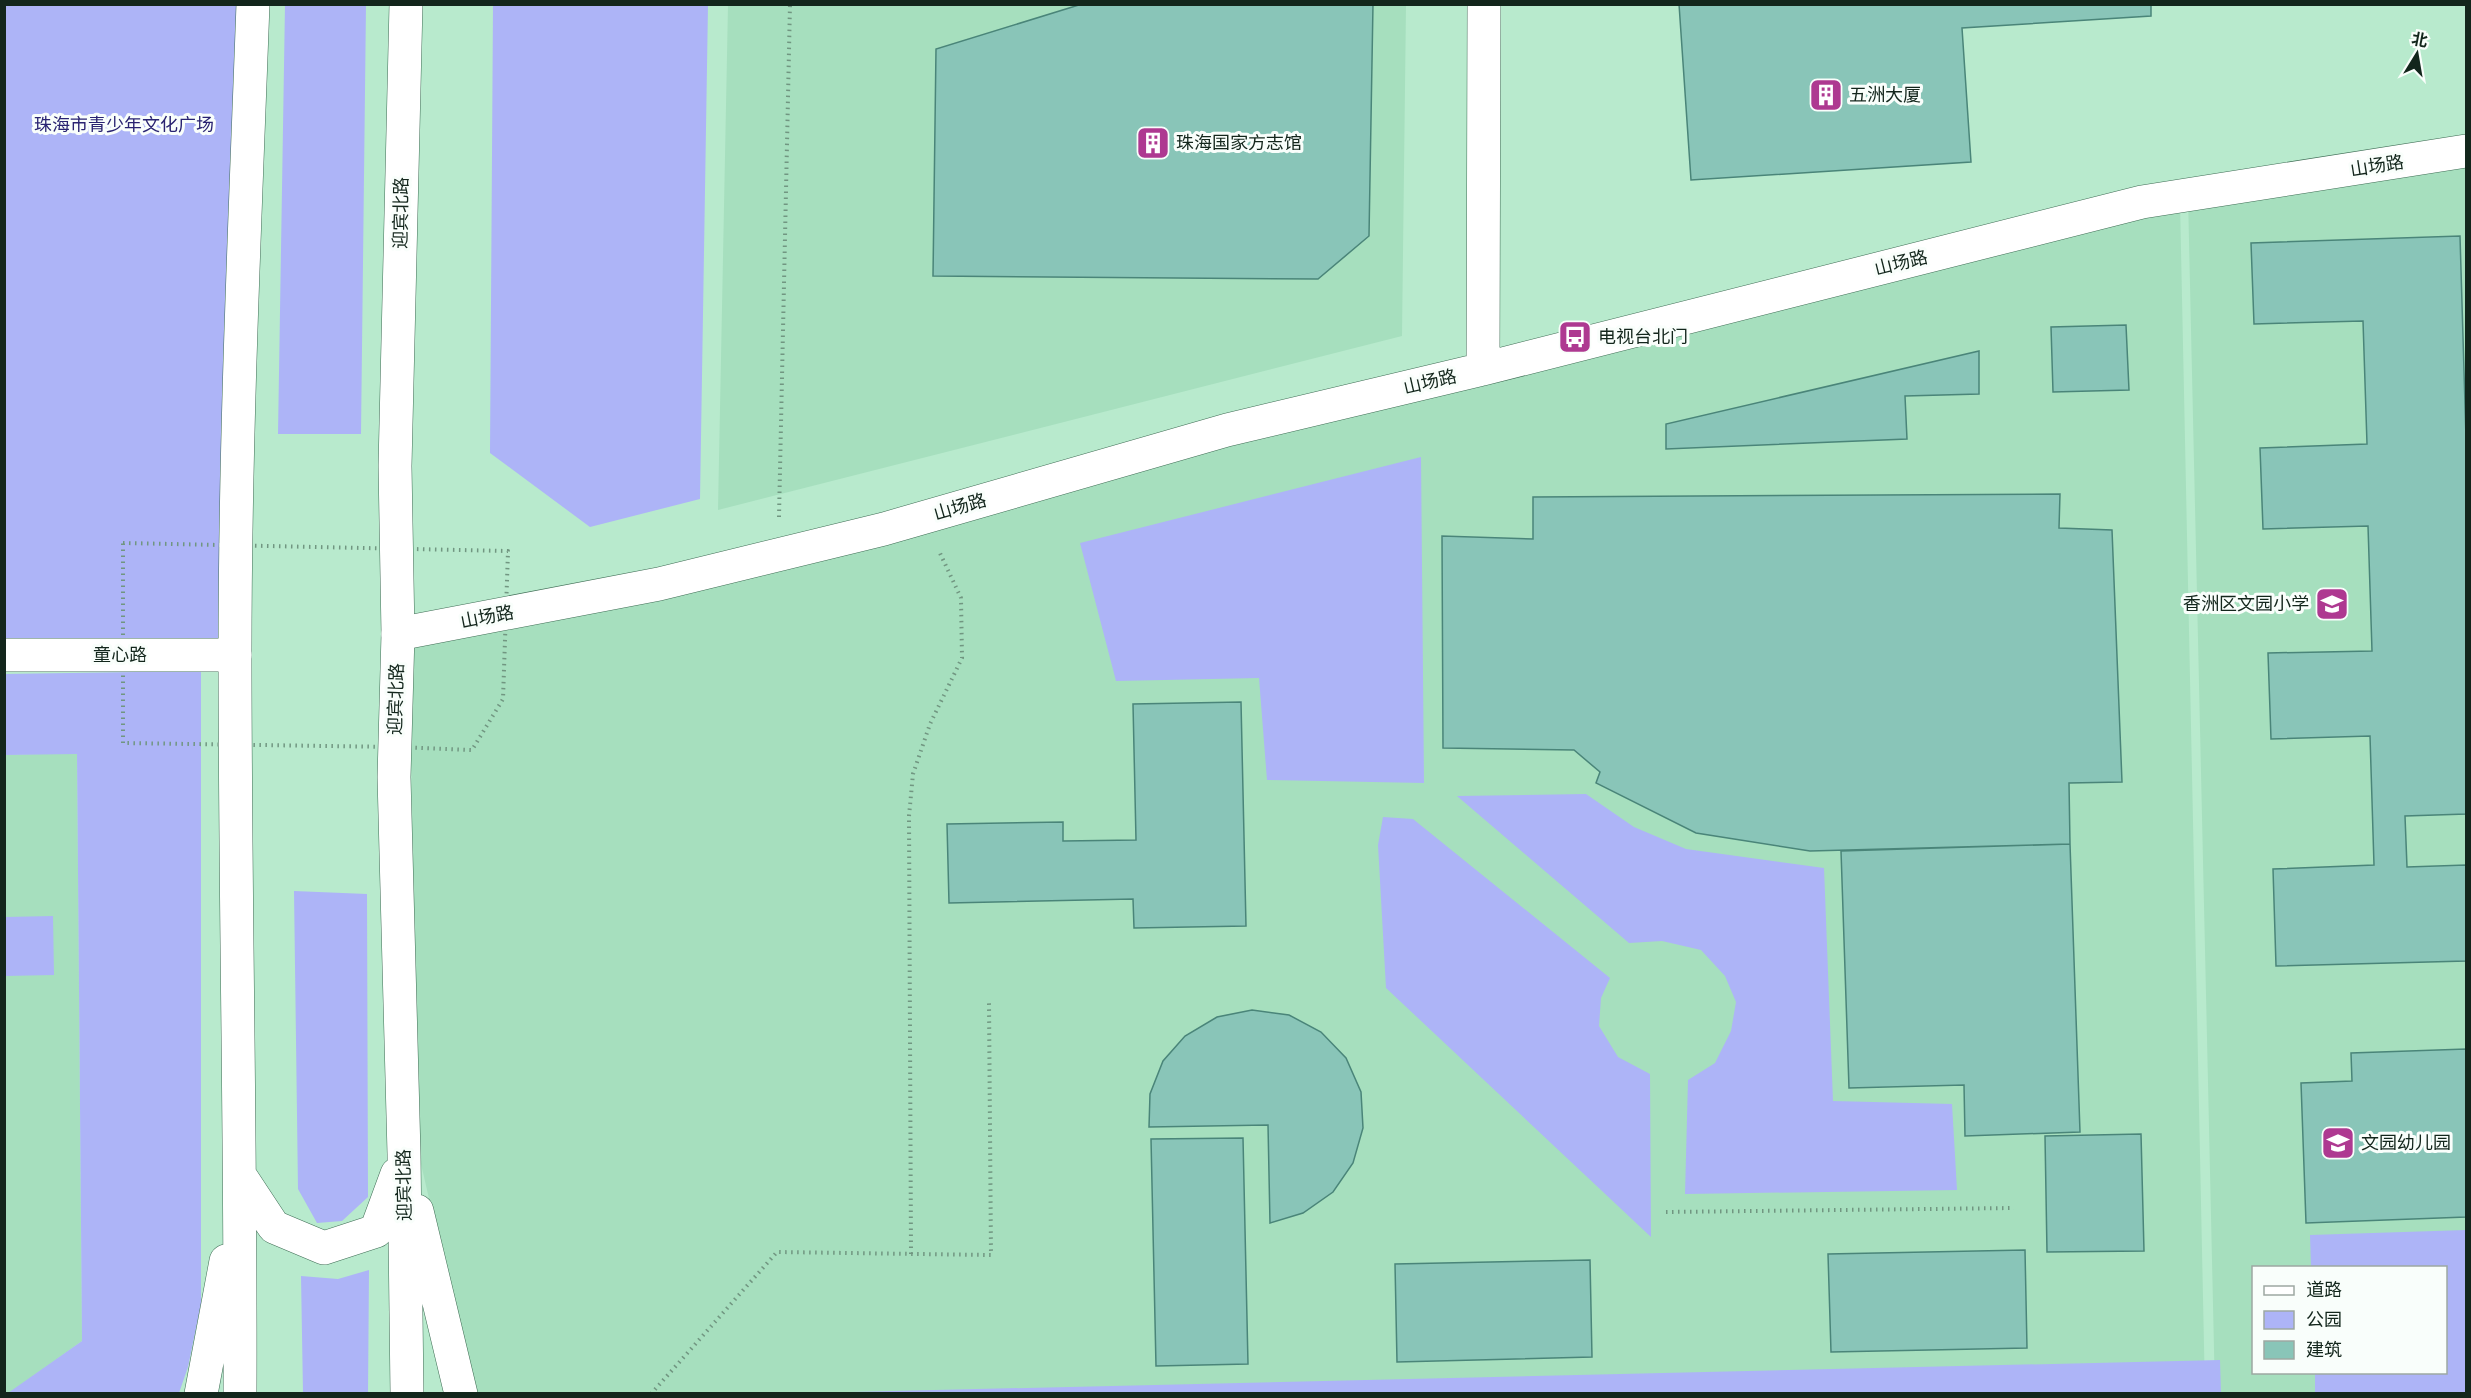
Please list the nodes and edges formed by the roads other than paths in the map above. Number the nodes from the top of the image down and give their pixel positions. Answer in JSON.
{"nodes":[{"id":1,"x":253,"y":4,"type":"edge"},
{"id":2,"x":406,"y":4,"type":"edge"},
{"id":3,"x":1484,"y":4,"type":"edge"},
{"id":4,"x":2466,"y":152,"type":"edge"},
{"id":5,"x":1483,"y":369,"type":"junction"},
{"id":6,"x":398,"y":634,"type":"junction"},
{"id":7,"x":4,"y":655,"type":"edge"},
{"id":8,"x":235,"y":655,"type":"junction"},
{"id":9,"x":404,"y":1154,"type":"junction"},
{"id":10,"x":241,"y":1177,"type":"junction"},
{"id":11,"x":201,"y":1394,"type":"edge"},
{"id":12,"x":240,"y":1394,"type":"edge"},
{"id":13,"x":406,"y":1394,"type":"edge"},
{"id":14,"x":461,"y":1394,"type":"edge"}],
"edges":[{"from":1,"to":8,"type":"main road"},
{"from":2,"to":6,"type":"main road","name":"迎宾北路"},
{"from":3,"to":5,"type":"main road"},
{"from":4,"to":5,"type":"main road","name":"山场路"},
{"from":5,"to":6,"type":"main road","name":"山场路"},
{"from":6,"to":9,"type":"main road","name":"迎宾北路"},
{"from":7,"to":8,"type":"main road","name":"童心路"},
{"from":8,"to":10,"type":"main road"},
{"from":9,"to":10,"type":"main road"},
{"from":9,"to":13,"type":"main road","name":"迎宾北路"},
{"from":9,"to":14,"type":"main road"},
{"from":10,"to":11,"type":"main road"},
{"from":10,"to":12,"type":"main road"}]}
